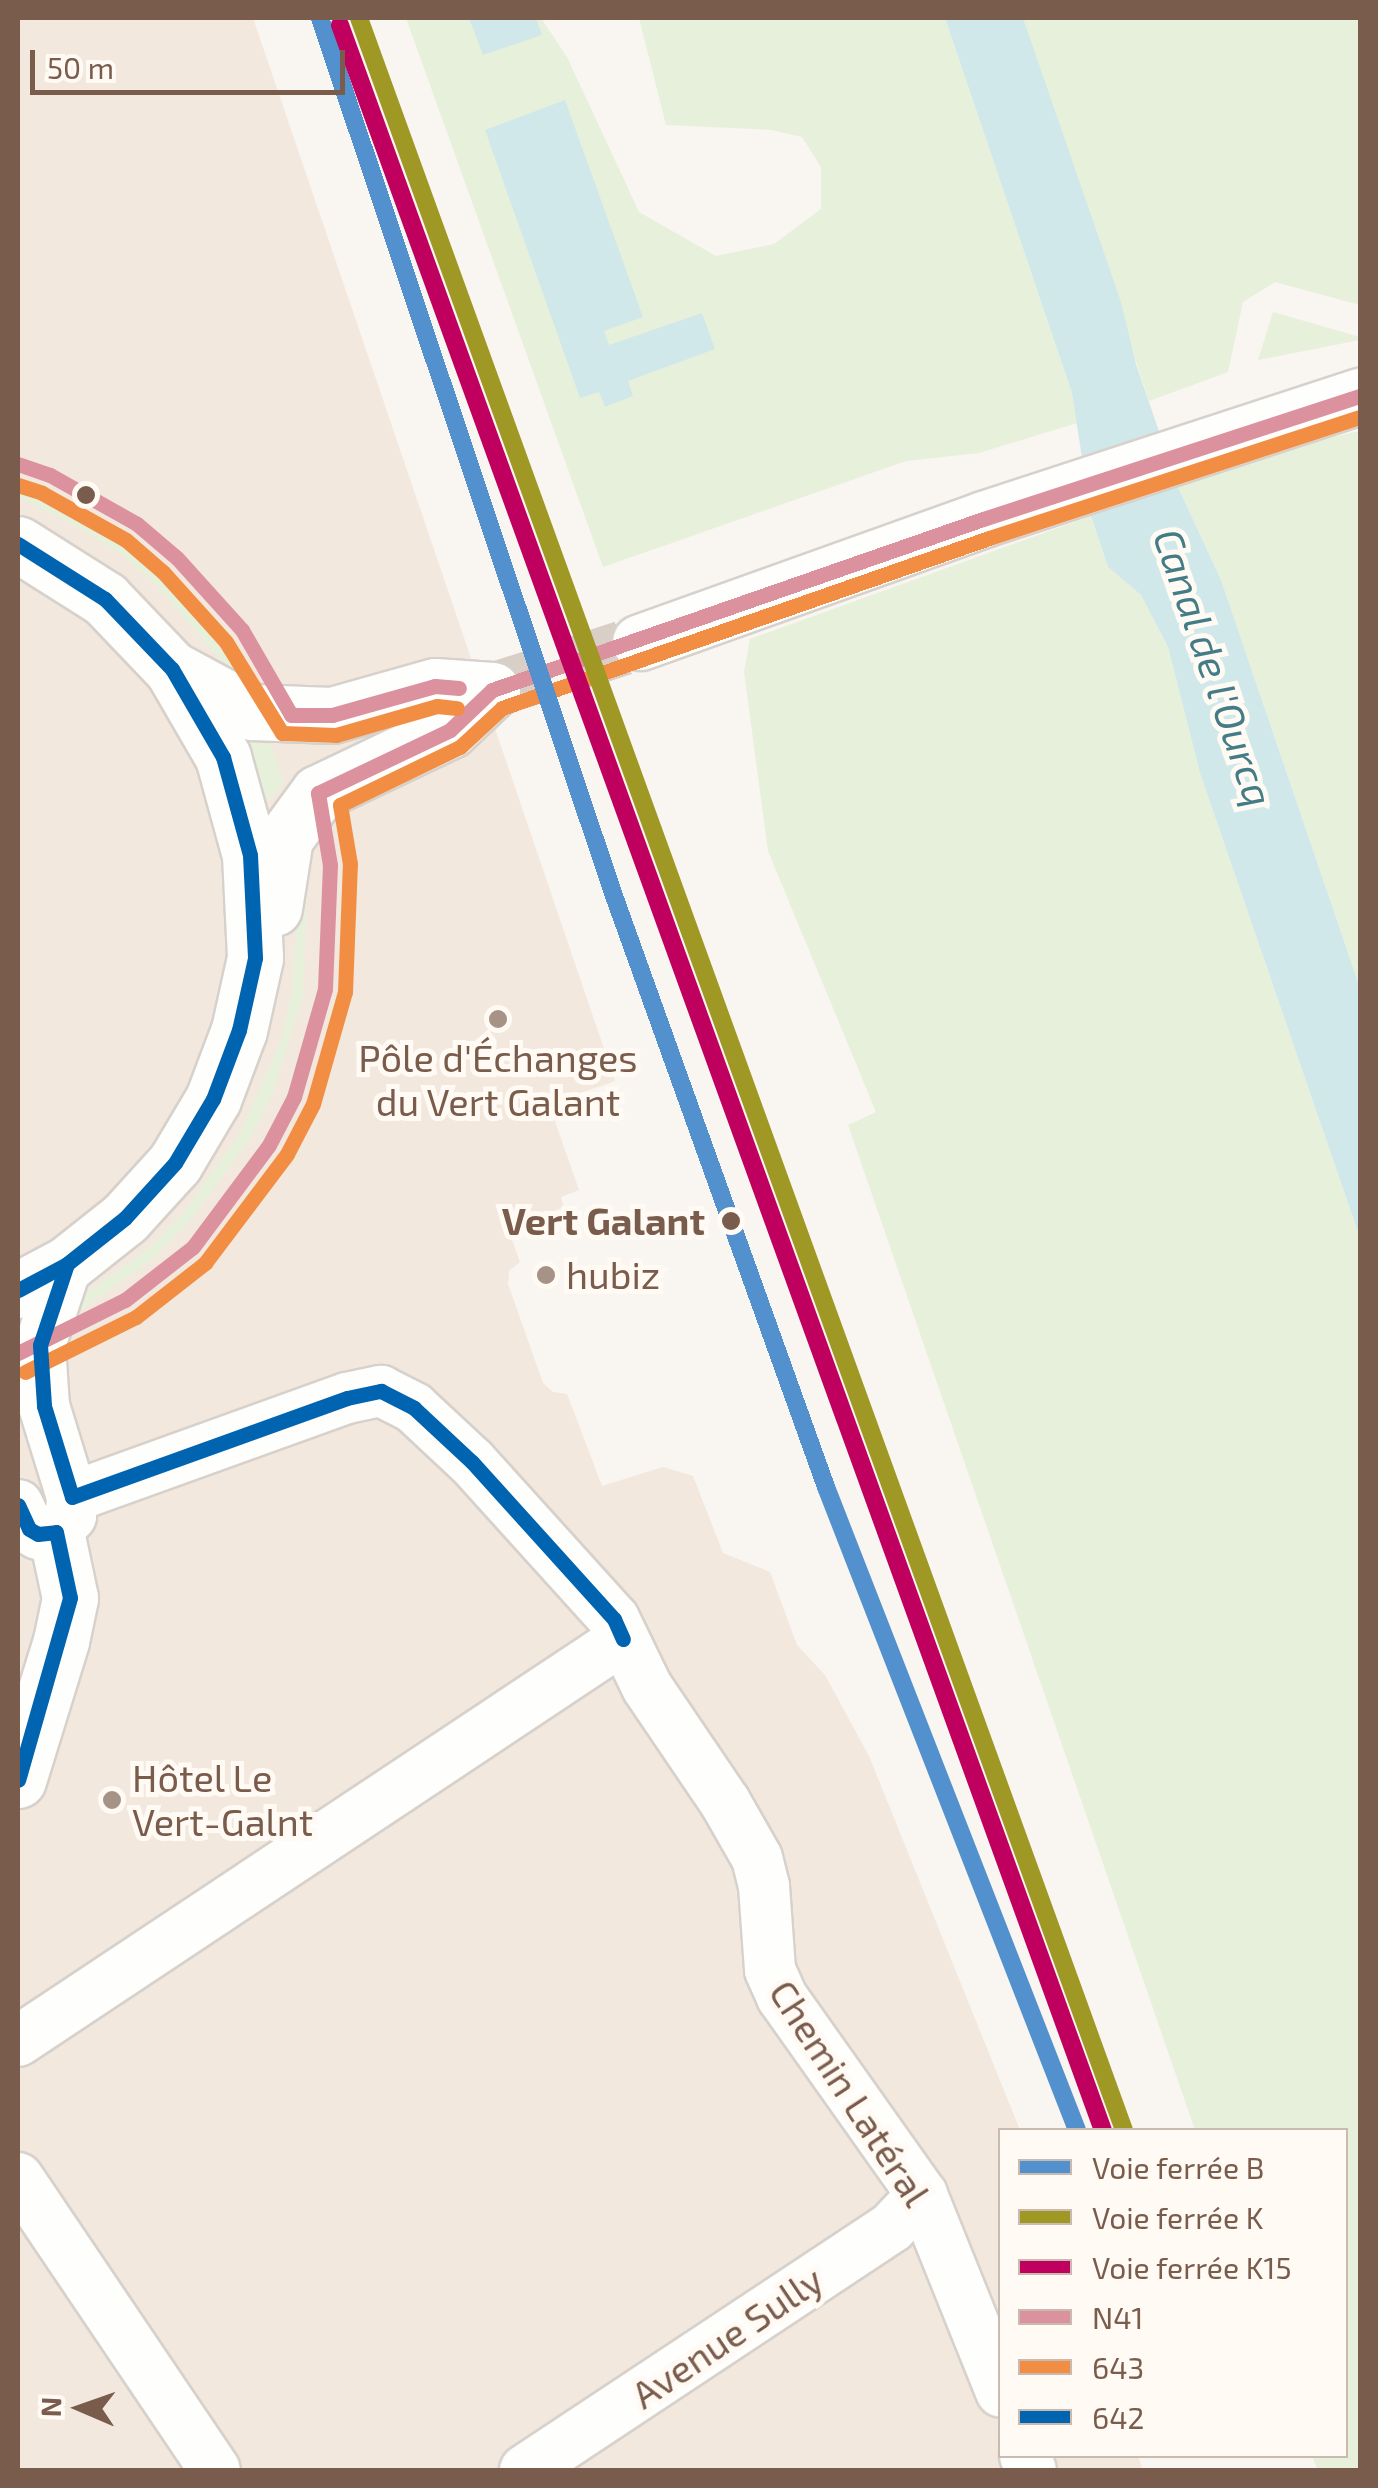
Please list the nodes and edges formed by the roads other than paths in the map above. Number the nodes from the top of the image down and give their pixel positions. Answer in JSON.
{"nodes":[{"id":1,"x":1360,"y":396,"type":"edge"},
{"id":2,"x":18,"y":544,"type":"edge"},
{"id":3,"x":640,"y":642,"type":"tunnel mouth"},
{"id":4,"x":172,"y":669,"type":"junction"},
{"id":5,"x":255,"y":958,"type":"junction"},
{"id":6,"x":67,"y":1264,"type":"junction"},
{"id":7,"x":18,"y":1290,"type":"edge"},
{"id":8,"x":39,"y":1527,"type":"edge"},
{"id":9,"x":623,"y":1640,"type":"junction"},
{"id":10,"x":18,"y":1780,"type":"edge"},
{"id":11,"x":18,"y":2041,"type":"edge"},
{"id":12,"x":18,"y":2178,"type":"edge"},
{"id":13,"x":922,"y":2195,"type":"junction"},
{"id":14,"x":998,"y":2387,"type":"edge"},
{"id":15,"x":215,"y":2470,"type":"edge"},
{"id":16,"x":525,"y":2470,"type":"edge"}],
"edges":[{"from":1,"to":3,"type":"main road"},
{"from":2,"to":4,"type":"main road"},
{"from":4,"to":5,"type":"main road"},
{"from":4,"to":5,"type":"main road"},
{"from":5,"to":6,"type":"main road"},
{"from":6,"to":7,"type":"main road"},
{"from":6,"to":8,"type":"street"},
{"from":8,"to":9,"type":"street","name":"Chemin Latéral"},
{"from":8,"to":10,"type":"main road"},
{"from":9,"to":11,"type":"street"},
{"from":9,"to":13,"type":"street","name":"Chemin Latéral"},
{"from":12,"to":15,"type":"street"},
{"from":13,"to":14,"type":"street","name":"Chemin Latéral"},
{"from":13,"to":16,"type":"street","name":"Avenue Sully"}]}
